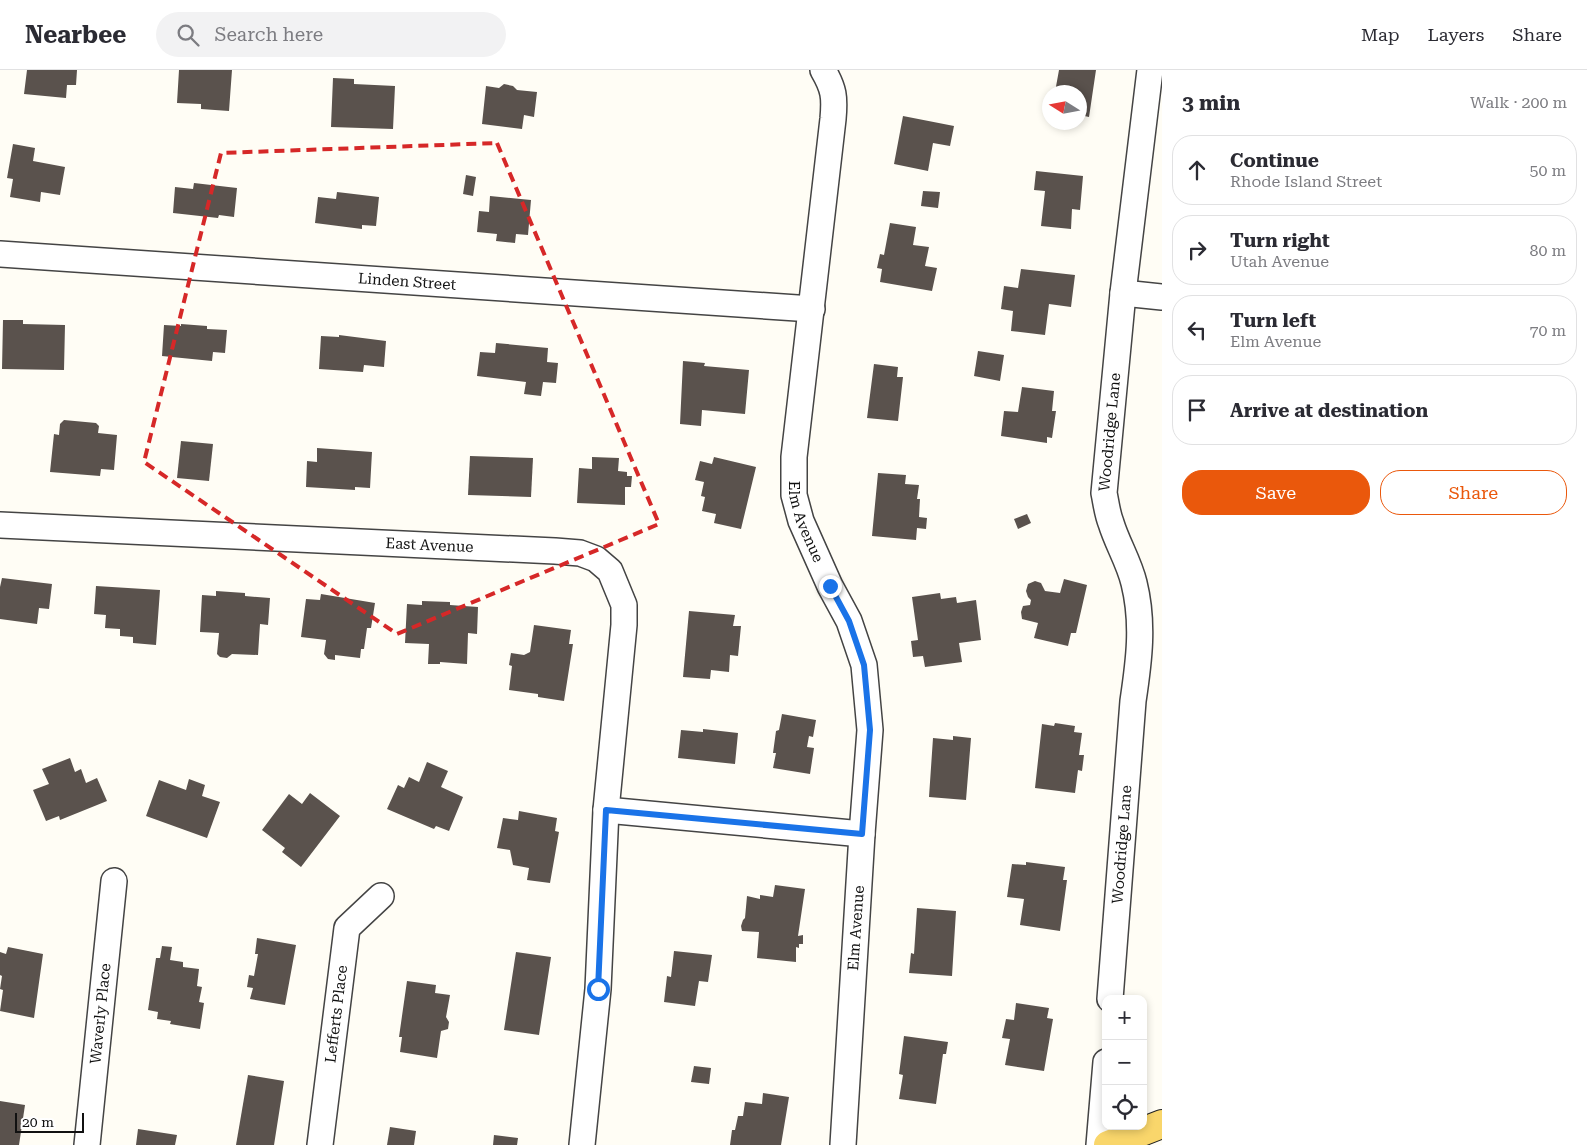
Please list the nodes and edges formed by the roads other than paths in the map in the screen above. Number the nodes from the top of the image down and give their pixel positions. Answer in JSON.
{"nodes":[{"id":1,"x":823,"y":70,"type":"edge"},
{"id":2,"x":1150,"y":70,"type":"edge"},
{"id":3,"x":0,"y":254,"type":"edge"},
{"id":4,"x":1123,"y":293,"type":"junction"},
{"id":5,"x":1162,"y":297,"type":"edge"},
{"id":6,"x":812,"y":309,"type":"junction"},
{"id":7,"x":0,"y":525,"type":"edge"},
{"id":8,"x":606,"y":810,"type":"junction"},
{"id":9,"x":862,"y":834,"type":"junction"},
{"id":10,"x":114,"y":881,"type":"dead end"},
{"id":11,"x":380,"y":896,"type":"dead end"},
{"id":12,"x":1110,"y":995,"type":"edge"},
{"id":13,"x":1104,"y":1085,"type":"edge"},
{"id":14,"x":1162,"y":1124,"type":"edge"},
{"id":15,"x":87,"y":1145,"type":"edge"},
{"id":16,"x":320,"y":1145,"type":"edge"},
{"id":17,"x":582,"y":1145,"type":"edge"},
{"id":18,"x":843,"y":1145,"type":"edge"},
{"id":19,"x":1099,"y":1145,"type":"edge"},
{"id":20,"x":1108,"y":1145,"type":"edge"}],
"edges":[{"from":1,"to":6,"type":"street","name":"Elm Avenue"},
{"from":2,"to":4,"type":"street","name":"Woodridge Lane"},
{"from":3,"to":6,"type":"street","name":"Linden Street"},
{"from":4,"to":5,"type":"street"},
{"from":4,"to":12,"type":"street","name":"Woodridge Lane"},
{"from":6,"to":9,"type":"street","name":"Elm Avenue"},
{"from":7,"to":8,"type":"street","name":"East Avenue"},
{"from":8,"to":9,"type":"street"},
{"from":8,"to":17,"type":"street","name":"East Avenue"},
{"from":9,"to":18,"type":"street","name":"Elm Avenue"},
{"from":10,"to":15,"type":"street","name":"Waverly Place"},
{"from":11,"to":16,"type":"street","name":"Lefferts Place"},
{"from":13,"to":19,"type":"street"},
{"from":14,"to":20,"type":"main road"}]}
